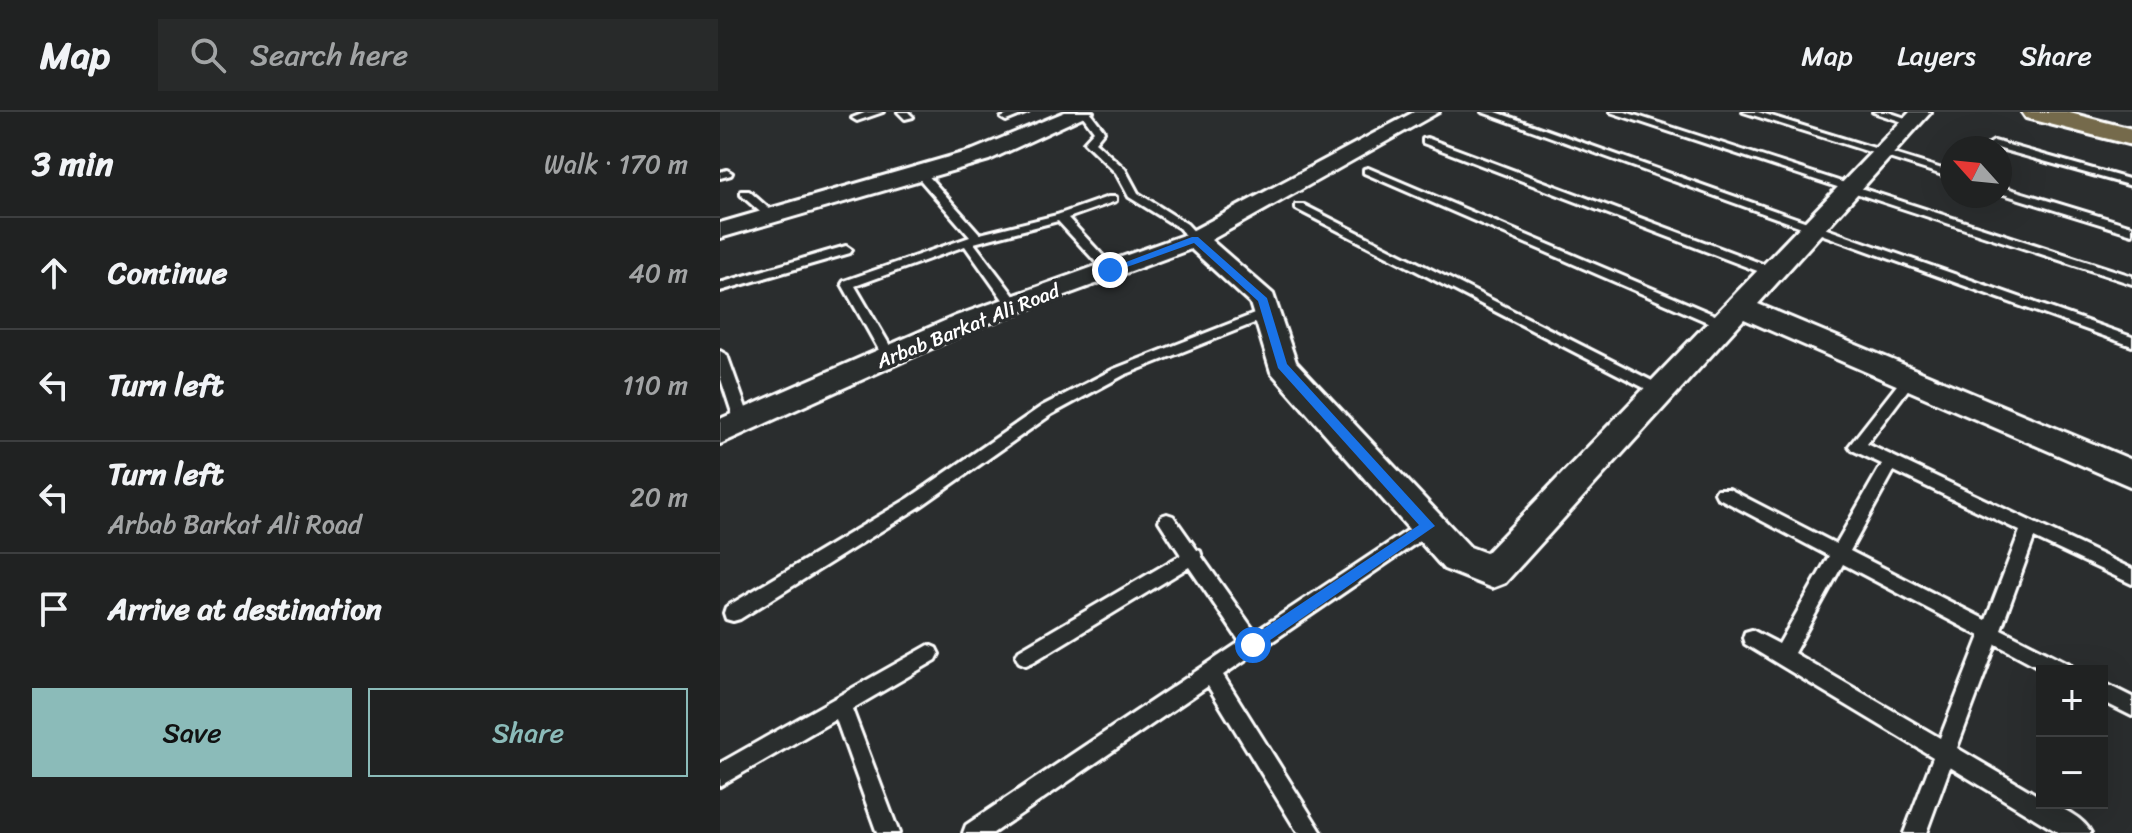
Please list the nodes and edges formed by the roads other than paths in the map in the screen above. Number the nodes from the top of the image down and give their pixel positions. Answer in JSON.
{"nodes":[{"id":1,"x":878,"y":112,"type":"edge"},
{"id":2,"x":1023,"y":112,"type":"edge"},
{"id":3,"x":1084,"y":112,"type":"edge"},
{"id":4,"x":1429,"y":112,"type":"edge"},
{"id":5,"x":1487,"y":112,"type":"edge"},
{"id":6,"x":1615,"y":112,"type":"edge"},
{"id":7,"x":1748,"y":112,"type":"edge"},
{"id":8,"x":1878,"y":112,"type":"edge"},
{"id":9,"x":2035,"y":112,"type":"edge"},
{"id":10,"x":2083,"y":112,"type":"edge"},
{"id":11,"x":1917,"y":117,"type":"edge"},
{"id":12,"x":857,"y":118,"type":"dead end"},
{"id":13,"x":1006,"y":118,"type":"dead end"},
{"id":14,"x":2132,"y":124,"type":"edge"},
{"id":15,"x":2132,"y":137,"type":"edge"},
{"id":16,"x":1427,"y":141,"type":"dead end"},
{"id":17,"x":2012,"y":149,"type":"edge"},
{"id":18,"x":1883,"y":153,"type":"junction"},
{"id":19,"x":1368,"y":171,"type":"dead end"},
{"id":20,"x":1940,"y":171,"type":"edge"},
{"id":21,"x":920,"y":173,"type":"junction"},
{"id":22,"x":2132,"y":183,"type":"edge"},
{"id":23,"x":1851,"y":188,"type":"junction"},
{"id":24,"x":745,"y":193,"type":"dead end"},
{"id":25,"x":2012,"y":193,"type":"edge"},
{"id":26,"x":1112,"y":199,"type":"dead end"},
{"id":27,"x":1300,"y":207,"type":"dead end"},
{"id":28,"x":771,"y":216,"type":"junction"},
{"id":29,"x":1061,"y":217,"type":"junction"},
{"id":30,"x":1812,"y":230,"type":"junction"},
{"id":31,"x":2132,"y":230,"type":"edge"},
{"id":32,"x":720,"y":231,"type":"edge"},
{"id":33,"x":1195,"y":239,"type":"junction"},
{"id":34,"x":972,"y":240,"type":"junction"},
{"id":35,"x":846,"y":250,"type":"dead end"},
{"id":36,"x":1110,"y":270,"type":"junction"},
{"id":37,"x":1772,"y":272,"type":"junction"},
{"id":38,"x":2132,"y":280,"type":"edge"},
{"id":39,"x":720,"y":287,"type":"edge"},
{"id":40,"x":1014,"y":305,"type":"junction"},
{"id":41,"x":1267,"y":313,"type":"junction"},
{"id":42,"x":1732,"y":315,"type":"junction"},
{"id":43,"x":2132,"y":342,"type":"edge"},
{"id":44,"x":720,"y":355,"type":"edge"},
{"id":45,"x":889,"y":356,"type":"junction"},
{"id":46,"x":1909,"y":379,"type":"junction"},
{"id":47,"x":1661,"y":391,"type":"junction"},
{"id":48,"x":731,"y":427,"type":"edge"},
{"id":49,"x":1891,"y":462,"type":"junction"},
{"id":50,"x":2132,"y":474,"type":"edge"},
{"id":51,"x":1723,"y":493,"type":"dead end"},
{"id":52,"x":1167,"y":521,"type":"dead end"},
{"id":53,"x":1428,"y":526,"type":"junction"},
{"id":54,"x":2029,"y":530,"type":"junction"},
{"id":55,"x":1840,"y":554,"type":"junction"},
{"id":56,"x":1194,"y":556,"type":"junction"},
{"id":57,"x":2132,"y":577,"type":"edge"},
{"id":58,"x":733,"y":613,"type":"dead end"},
{"id":59,"x":1991,"y":632,"type":"junction"},
{"id":60,"x":1752,"y":638,"type":"dead end"},
{"id":61,"x":1253,"y":645,"type":"junction"},
{"id":62,"x":929,"y":654,"type":"dead end"},
{"id":63,"x":1026,"y":656,"type":"dead end"},
{"id":64,"x":1782,"y":656,"type":"junction"},
{"id":65,"x":2054,"y":665,"type":"edge"},
{"id":66,"x":1211,"y":673,"type":"junction"},
{"id":67,"x":2108,"y":694,"type":"edge"},
{"id":68,"x":841,"y":706,"type":"junction"},
{"id":69,"x":2132,"y":707,"type":"edge"},
{"id":70,"x":1946,"y":753,"type":"junction"},
{"id":71,"x":720,"y":775,"type":"edge"},
{"id":72,"x":888,"y":833,"type":"edge"},
{"id":73,"x":974,"y":833,"type":"edge"},
{"id":74,"x":1311,"y":833,"type":"edge"},
{"id":75,"x":1915,"y":833,"type":"edge"},
{"id":76,"x":2080,"y":833,"type":"edge"}],
"edges":[{"from":1,"to":12,"type":"lane"},
{"from":2,"to":13,"type":"lane"},
{"from":3,"to":21,"type":"street"},
{"from":3,"to":33,"type":"lane"},
{"from":4,"to":33,"type":"street","name":"Arbab Barkat Ali Road"},
{"from":5,"to":30,"type":"lane"},
{"from":6,"to":23,"type":"lane"},
{"from":7,"to":18,"type":"lane"},
{"from":8,"to":11,"type":"lane"},
{"from":9,"to":15,"type":"main road"},
{"from":10,"to":14,"type":"main road"},
{"from":11,"to":18,"type":"street"},
{"from":16,"to":37,"type":"lane"},
{"from":17,"to":22,"type":"lane"},
{"from":18,"to":20,"type":"lane"},
{"from":18,"to":23,"type":"street"},
{"from":19,"to":42,"type":"lane"},
{"from":21,"to":28,"type":"street"},
{"from":21,"to":34,"type":"lane"},
{"from":23,"to":30,"type":"street"},
{"from":23,"to":38,"type":"lane"},
{"from":24,"to":28,"type":"lane"},
{"from":25,"to":31,"type":"lane"},
{"from":26,"to":29,"type":"lane"},
{"from":27,"to":47,"type":"lane"},
{"from":28,"to":32,"type":"street"},
{"from":29,"to":34,"type":"lane"},
{"from":29,"to":36,"type":"lane"},
{"from":30,"to":37,"type":"street"},
{"from":30,"to":43,"type":"lane"},
{"from":33,"to":36,"type":"street","name":"Arbab Barkat Ali Road"},
{"from":33,"to":41,"type":"street"},
{"from":34,"to":40,"type":"lane"},
{"from":34,"to":45,"type":"lane"},
{"from":35,"to":39,"type":"lane"},
{"from":36,"to":40,"type":"street","name":"Arbab Barkat Ali Road"},
{"from":37,"to":42,"type":"street"},
{"from":40,"to":45,"type":"street","name":"Arbab Barkat Ali Road"},
{"from":41,"to":53,"type":"street"},
{"from":41,"to":58,"type":"lane"},
{"from":42,"to":46,"type":"street"},
{"from":42,"to":47,"type":"street"},
{"from":44,"to":48,"type":"lane"},
{"from":45,"to":48,"type":"street","name":"Arbab Barkat Ali Road"},
{"from":46,"to":49,"type":"lane"},
{"from":46,"to":50,"type":"street"},
{"from":47,"to":53,"type":"street"},
{"from":49,"to":54,"type":"lane"},
{"from":49,"to":55,"type":"lane"},
{"from":51,"to":55,"type":"lane"},
{"from":52,"to":56,"type":"lane"},
{"from":53,"to":61,"type":"lane"},
{"from":54,"to":57,"type":"lane"},
{"from":54,"to":59,"type":"lane"},
{"from":55,"to":59,"type":"lane"},
{"from":55,"to":64,"type":"lane"},
{"from":56,"to":61,"type":"lane"},
{"from":56,"to":63,"type":"lane"},
{"from":59,"to":65,"type":"lane"},
{"from":59,"to":70,"type":"lane"},
{"from":60,"to":64,"type":"lane"},
{"from":61,"to":66,"type":"lane"},
{"from":62,"to":68,"type":"lane"},
{"from":64,"to":70,"type":"lane"},
{"from":66,"to":73,"type":"lane"},
{"from":66,"to":74,"type":"lane"},
{"from":67,"to":69,"type":"lane"},
{"from":68,"to":71,"type":"lane"},
{"from":68,"to":72,"type":"lane"},
{"from":70,"to":75,"type":"lane"},
{"from":70,"to":76,"type":"lane"}]}
